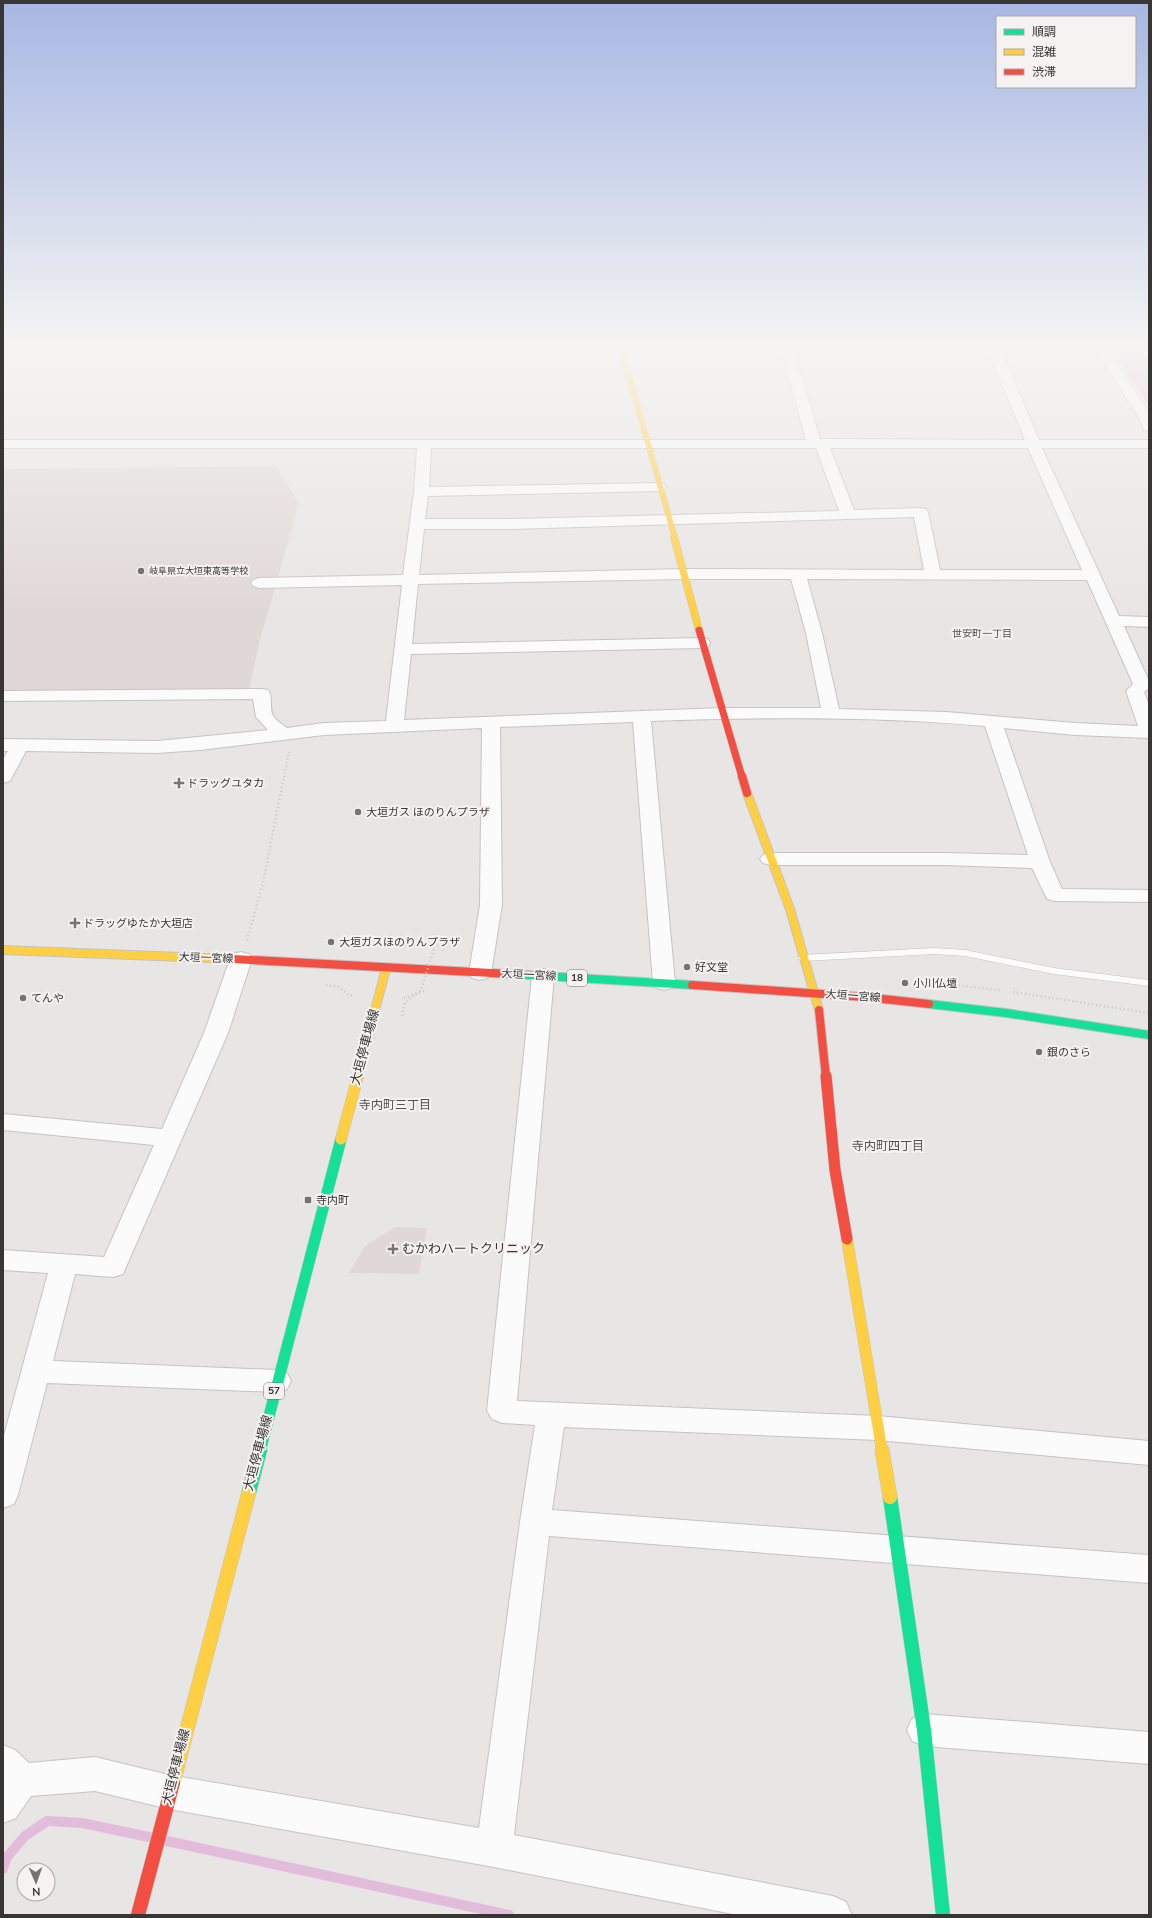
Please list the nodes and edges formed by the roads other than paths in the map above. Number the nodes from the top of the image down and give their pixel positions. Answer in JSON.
{"nodes":[{"id":1,"x":646,"y":435,"type":"edge"},
{"id":2,"x":814,"y":435,"type":"edge"},
{"id":3,"x":1029,"y":435,"type":"edge"},
{"id":4,"x":648,"y":443,"type":"junction"},
{"id":5,"x":817,"y":443,"type":"junction"},
{"id":6,"x":1033,"y":443,"type":"junction"},
{"id":7,"x":3,"y":444,"type":"edge"},
{"id":8,"x":424,"y":444,"type":"junction"},
{"id":9,"x":1149,"y":444,"type":"edge"},
{"id":10,"x":659,"y":487,"type":"junction"},
{"id":11,"x":421,"y":492,"type":"junction"},
{"id":12,"x":848,"y":515,"type":"junction"},
{"id":13,"x":669,"y":520,"type":"junction"},
{"id":14,"x":418,"y":524,"type":"junction"},
{"id":15,"x":797,"y":573,"type":"junction"},
{"id":16,"x":685,"y":574,"type":"junction"},
{"id":17,"x":933,"y":575,"type":"junction"},
{"id":18,"x":1092,"y":575,"type":"junction"},
{"id":19,"x":411,"y":581,"type":"junction"},
{"id":20,"x":259,"y":583,"type":"dead end"},
{"id":21,"x":1114,"y":621,"type":"junction"},
{"id":22,"x":1149,"y":622,"type":"edge"},
{"id":23,"x":702,"y":644,"type":"junction"},
{"id":24,"x":402,"y":649,"type":"junction"},
{"id":25,"x":3,"y":696,"type":"edge"},
{"id":26,"x":724,"y":713,"type":"junction"},
{"id":27,"x":831,"y":714,"type":"junction"},
{"id":28,"x":642,"y":718,"type":"junction"},
{"id":29,"x":994,"y":722,"type":"junction"},
{"id":30,"x":491,"y":724,"type":"junction"},
{"id":31,"x":394,"y":727,"type":"junction"},
{"id":32,"x":1149,"y":731,"type":"edge"},
{"id":33,"x":282,"y":733,"type":"junction"},
{"id":34,"x":11,"y":745,"type":"edge"},
{"id":35,"x":3,"y":777,"type":"edge"},
{"id":36,"x":770,"y":859,"type":"junction"},
{"id":37,"x":1040,"y":862,"type":"junction"},
{"id":38,"x":1149,"y":896,"type":"edge"},
{"id":39,"x":3,"y":950,"type":"edge"},
{"id":40,"x":247,"y":950,"type":"junction"},
{"id":41,"x":803,"y":958,"type":"junction"},
{"id":42,"x":386,"y":968,"type":"junction"},
{"id":43,"x":480,"y":973,"type":"junction"},
{"id":44,"x":543,"y":976,"type":"junction"},
{"id":45,"x":664,"y":983,"type":"junction"},
{"id":46,"x":1149,"y":983,"type":"edge"},
{"id":47,"x":813,"y":994,"type":"junction"},
{"id":48,"x":1149,"y":1035,"type":"edge"},
{"id":49,"x":3,"y":1122,"type":"edge"},
{"id":50,"x":170,"y":1138,"type":"junction"},
{"id":51,"x":3,"y":1260,"type":"edge"},
{"id":52,"x":64,"y":1265,"type":"junction"},
{"id":53,"x":37,"y":1371,"type":"junction"},
{"id":54,"x":277,"y":1381,"type":"junction"},
{"id":55,"x":551,"y":1415,"type":"junction"},
{"id":56,"x":878,"y":1428,"type":"junction"},
{"id":57,"x":1149,"y":1453,"type":"edge"},
{"id":58,"x":3,"y":1495,"type":"edge"},
{"id":59,"x":535,"y":1522,"type":"junction"},
{"id":60,"x":899,"y":1550,"type":"junction"},
{"id":61,"x":1149,"y":1568,"type":"edge"},
{"id":62,"x":924,"y":1730,"type":"junction"},
{"id":63,"x":1149,"y":1748,"type":"edge"},
{"id":64,"x":9,"y":1783,"type":"edge"},
{"id":65,"x":166,"y":1803,"type":"junction"},
{"id":66,"x":494,"y":1849,"type":"junction"},
{"id":67,"x":138,"y":1915,"type":"edge"},
{"id":68,"x":834,"y":1915,"type":"edge"},
{"id":69,"x":943,"y":1915,"type":"edge"}],
"edges":[{"from":1,"to":4,"type":"street"},
{"from":2,"to":5,"type":"street"},
{"from":3,"to":6,"type":"street"},
{"from":4,"to":5,"type":"street"},
{"from":4,"to":8,"type":"street"},
{"from":4,"to":10,"type":"street"},
{"from":5,"to":6,"type":"street"},
{"from":5,"to":12,"type":"street"},
{"from":6,"to":9,"type":"street"},
{"from":6,"to":18,"type":"street"},
{"from":7,"to":8,"type":"street"},
{"from":8,"to":11,"type":"street"},
{"from":10,"to":11,"type":"street"},
{"from":10,"to":13,"type":"street"},
{"from":11,"to":14,"type":"street"},
{"from":12,"to":13,"type":"street"},
{"from":12,"to":17,"type":"street"},
{"from":13,"to":14,"type":"street"},
{"from":13,"to":16,"type":"street"},
{"from":14,"to":19,"type":"street"},
{"from":15,"to":16,"type":"street"},
{"from":15,"to":17,"type":"street"},
{"from":15,"to":27,"type":"street"},
{"from":16,"to":19,"type":"street"},
{"from":16,"to":23,"type":"street"},
{"from":17,"to":18,"type":"street"},
{"from":18,"to":21,"type":"street"},
{"from":19,"to":20,"type":"street"},
{"from":19,"to":24,"type":"street"},
{"from":21,"to":22,"type":"street"},
{"from":21,"to":32,"type":"street"},
{"from":23,"to":24,"type":"street"},
{"from":23,"to":26,"type":"street"},
{"from":24,"to":31,"type":"street"},
{"from":25,"to":33,"type":"street"},
{"from":26,"to":27,"type":"street"},
{"from":26,"to":28,"type":"street"},
{"from":26,"to":36,"type":"street"},
{"from":27,"to":29,"type":"street"},
{"from":28,"to":30,"type":"street"},
{"from":28,"to":45,"type":"street"},
{"from":29,"to":32,"type":"street"},
{"from":29,"to":37,"type":"street"},
{"from":30,"to":31,"type":"street"},
{"from":30,"to":43,"type":"street"},
{"from":31,"to":33,"type":"street"},
{"from":33,"to":34,"type":"street"},
{"from":34,"to":35,"type":"street"},
{"from":36,"to":37,"type":"street"},
{"from":36,"to":41,"type":"street"},
{"from":37,"to":38,"type":"street"},
{"from":39,"to":40,"type":"street","name":"大垣一宮線","number":"18"},
{"from":40,"to":42,"type":"street","name":"大垣一宮線","number":"18"},
{"from":40,"to":50,"type":"street"},
{"from":41,"to":46,"type":"lane"},
{"from":41,"to":47,"type":"street"},
{"from":42,"to":43,"type":"street","name":"大垣一宮線","number":"18"},
{"from":42,"to":54,"type":"street","name":"大垣停車場線","number":"57"},
{"from":43,"to":44,"type":"street","name":"大垣一宮線","number":"18"},
{"from":44,"to":45,"type":"street","name":"大垣一宮線","number":"18"},
{"from":44,"to":55,"type":"street"},
{"from":45,"to":47,"type":"street","name":"大垣一宮線","number":"18"},
{"from":47,"to":48,"type":"street","name":"大垣一宮線","number":"18"},
{"from":47,"to":56,"type":"street"},
{"from":49,"to":50,"type":"street"},
{"from":50,"to":52,"type":"street"},
{"from":51,"to":52,"type":"street"},
{"from":52,"to":53,"type":"street"},
{"from":53,"to":54,"type":"street"},
{"from":53,"to":58,"type":"street"},
{"from":54,"to":65,"type":"street","name":"大垣停車場線","number":"57"},
{"from":55,"to":56,"type":"street"},
{"from":55,"to":59,"type":"street"},
{"from":56,"to":57,"type":"street"},
{"from":56,"to":60,"type":"street"},
{"from":59,"to":60,"type":"street"},
{"from":59,"to":66,"type":"street"},
{"from":60,"to":61,"type":"street"},
{"from":60,"to":62,"type":"street"},
{"from":62,"to":63,"type":"street"},
{"from":62,"to":69,"type":"street"},
{"from":64,"to":65,"type":"street"},
{"from":65,"to":66,"type":"street"},
{"from":65,"to":67,"type":"street","name":"大垣停車場線","number":"57"},
{"from":66,"to":68,"type":"street"}]}
